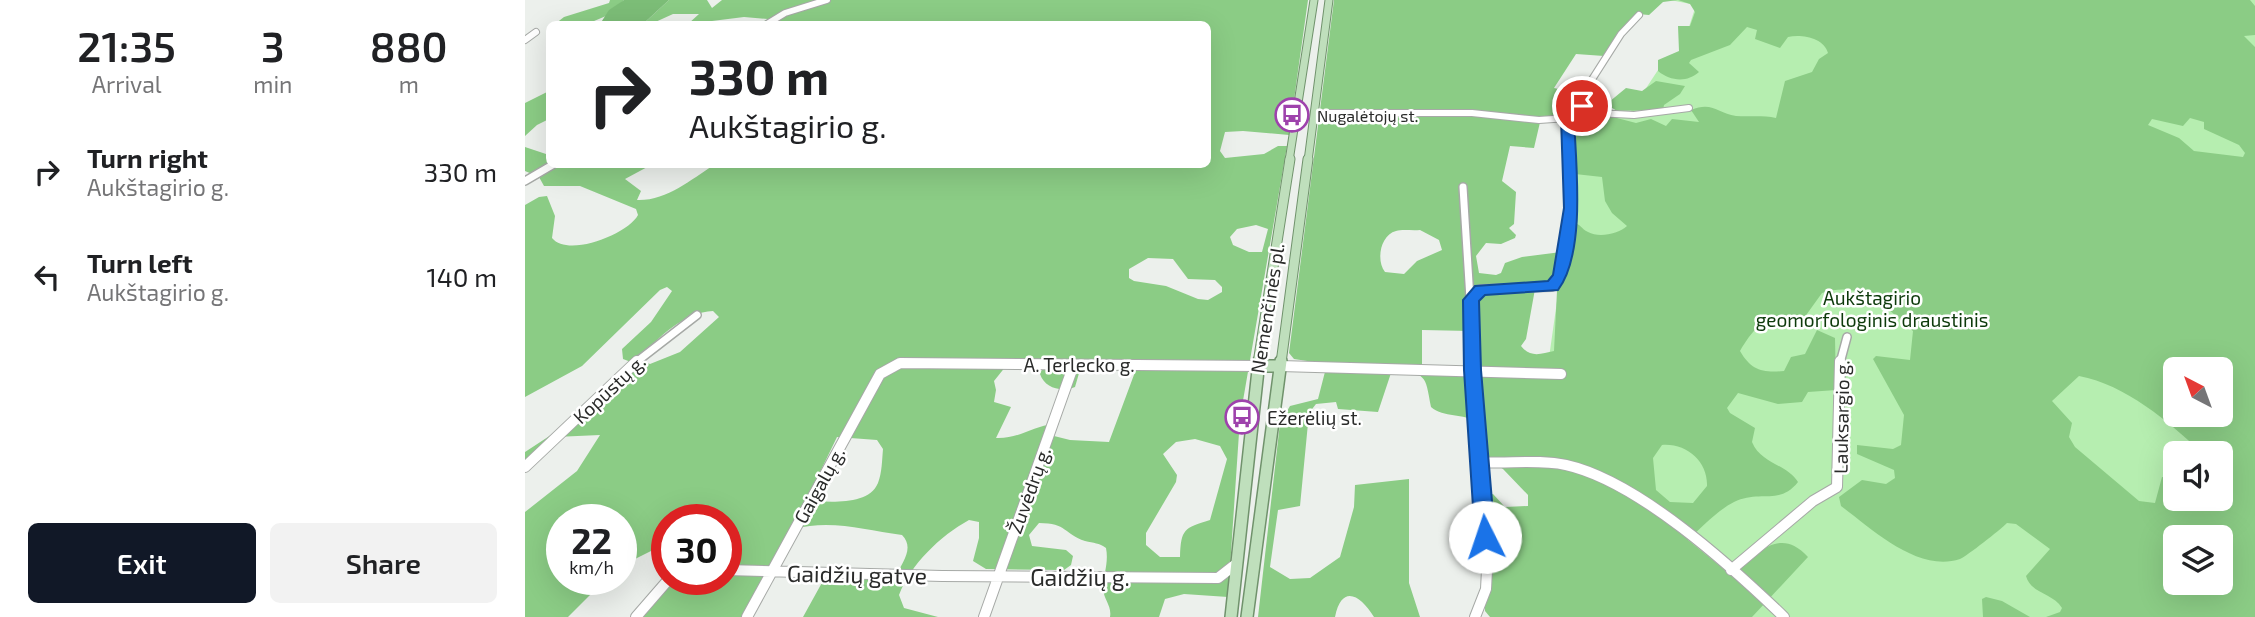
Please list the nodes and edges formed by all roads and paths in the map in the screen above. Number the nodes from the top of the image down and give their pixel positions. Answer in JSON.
{"nodes":[{"id":1,"x":827,"y":0,"type":"edge"},
{"id":2,"x":1314,"y":0,"type":"edge"},
{"id":3,"x":1329,"y":0,"type":"edge"},
{"id":4,"x":1639,"y":15,"type":"dead end"},
{"id":5,"x":772,"y":21,"type":"edge"},
{"id":6,"x":536,"y":32,"type":"dead end"},
{"id":7,"x":1309,"y":33,"type":"junction"},
{"id":8,"x":1325,"y":33,"type":"junction"},
{"id":9,"x":525,"y":40,"type":"edge"},
{"id":10,"x":1689,"y":108,"type":"dead end"},
{"id":11,"x":1577,"y":112,"type":"junction"},
{"id":12,"x":1315,"y":113,"type":"junction"},
{"id":13,"x":1567,"y":118,"type":"junction"},
{"id":14,"x":547,"y":168,"type":"edge"},
{"id":15,"x":525,"y":181,"type":"edge"},
{"id":16,"x":1463,"y":187,"type":"dead end"},
{"id":17,"x":1471,"y":300,"type":"junction"},
{"id":18,"x":697,"y":315,"type":"dead end"},
{"id":19,"x":1847,"y":337,"type":"dead end"},
{"id":20,"x":900,"y":363,"type":"joint"},
{"id":21,"x":1074,"y":364,"type":"junction"},
{"id":22,"x":1258,"y":366,"type":"junction"},
{"id":23,"x":1280,"y":366,"type":"junction"},
{"id":24,"x":1473,"y":370,"type":"junction"},
{"id":25,"x":1561,"y":374,"type":"dead end"},
{"id":26,"x":1480,"y":463,"type":"junction"},
{"id":27,"x":525,"y":467,"type":"edge"},
{"id":28,"x":1236,"y":564,"type":"junction"},
{"id":29,"x":1731,"y":570,"type":"junction"},
{"id":30,"x":742,"y":571,"type":"edge"},
{"id":31,"x":771,"y":572,"type":"junction"},
{"id":32,"x":942,"y":576,"type":"joint"},
{"id":33,"x":997,"y":576,"type":"junction"},
{"id":34,"x":1218,"y":578,"type":"junction"},
{"id":35,"x":1233,"y":592,"type":"junction"},
{"id":36,"x":655,"y":595,"type":"edge"},
{"id":37,"x":636,"y":617,"type":"edge"},
{"id":38,"x":747,"y":617,"type":"edge"},
{"id":39,"x":984,"y":617,"type":"edge"},
{"id":40,"x":1231,"y":617,"type":"edge"},
{"id":41,"x":1247,"y":617,"type":"edge"},
{"id":42,"x":1475,"y":617,"type":"edge"},
{"id":43,"x":1784,"y":617,"type":"edge"}],
"edges":[{"from":1,"to":5,"type":"street"},
{"from":2,"to":7,"type":"main road","name":"Nemenčinės pl."},
{"from":3,"to":8,"type":"main road","name":"Nemenčinės pl."},
{"from":4,"to":11,"type":"street"},
{"from":6,"to":9,"type":"street"},
{"from":7,"to":8,"type":"main road"},
{"from":7,"to":22,"type":"main road","name":"Nemenčinės pl."},
{"from":8,"to":12,"type":"main road","name":"Nemenčinės pl."},
{"from":10,"to":11,"type":"street"},
{"from":11,"to":13,"type":"street"},
{"from":12,"to":13,"type":"street"},
{"from":12,"to":23,"type":"main road","name":"Nemenčinės pl."},
{"from":13,"to":17,"type":"street"},
{"from":14,"to":15,"type":"street"},
{"from":16,"to":17,"type":"street"},
{"from":17,"to":24,"type":"street"},
{"from":18,"to":27,"type":"street","name":"Kopūstų g."},
{"from":19,"to":29,"type":"street","name":"Lauksargio g."},
{"from":20,"to":21,"type":"street","name":"A. Terlecko g."},
{"from":20,"to":31,"type":"street","name":"Gaigalų g."},
{"from":21,"to":22,"type":"street","name":"A. Terlecko g."},
{"from":21,"to":33,"type":"street","name":"Žuvėdrų g."},
{"from":22,"to":23,"type":"main road"},
{"from":22,"to":28,"type":"main road","name":"Nemenčinės pl."},
{"from":23,"to":24,"type":"street"},
{"from":23,"to":41,"type":"main road","name":"Nemenčinės pl."},
{"from":24,"to":25,"type":"street"},
{"from":24,"to":26,"type":"street"},
{"from":26,"to":29,"type":"street"},
{"from":26,"to":42,"type":"street"},
{"from":28,"to":34,"type":"street"},
{"from":28,"to":35,"type":"main road","name":"Nemenčinės pl."},
{"from":29,"to":43,"type":"street"},
{"from":30,"to":31,"type":"street","name":"Gaidžių gatve"},
{"from":31,"to":32,"type":"street","name":"Gaidžių gatve"},
{"from":31,"to":38,"type":"street","name":"Gaigalų g."},
{"from":32,"to":33,"type":"street","name":"Gaidžių g."},
{"from":33,"to":34,"type":"street","name":"Gaidžių g."},
{"from":33,"to":39,"type":"street","name":"Žuvėdrų g."},
{"from":34,"to":35,"type":"street"},
{"from":35,"to":40,"type":"main road","name":"Nemenčinės pl."},
{"from":36,"to":37,"type":"street"}]}
